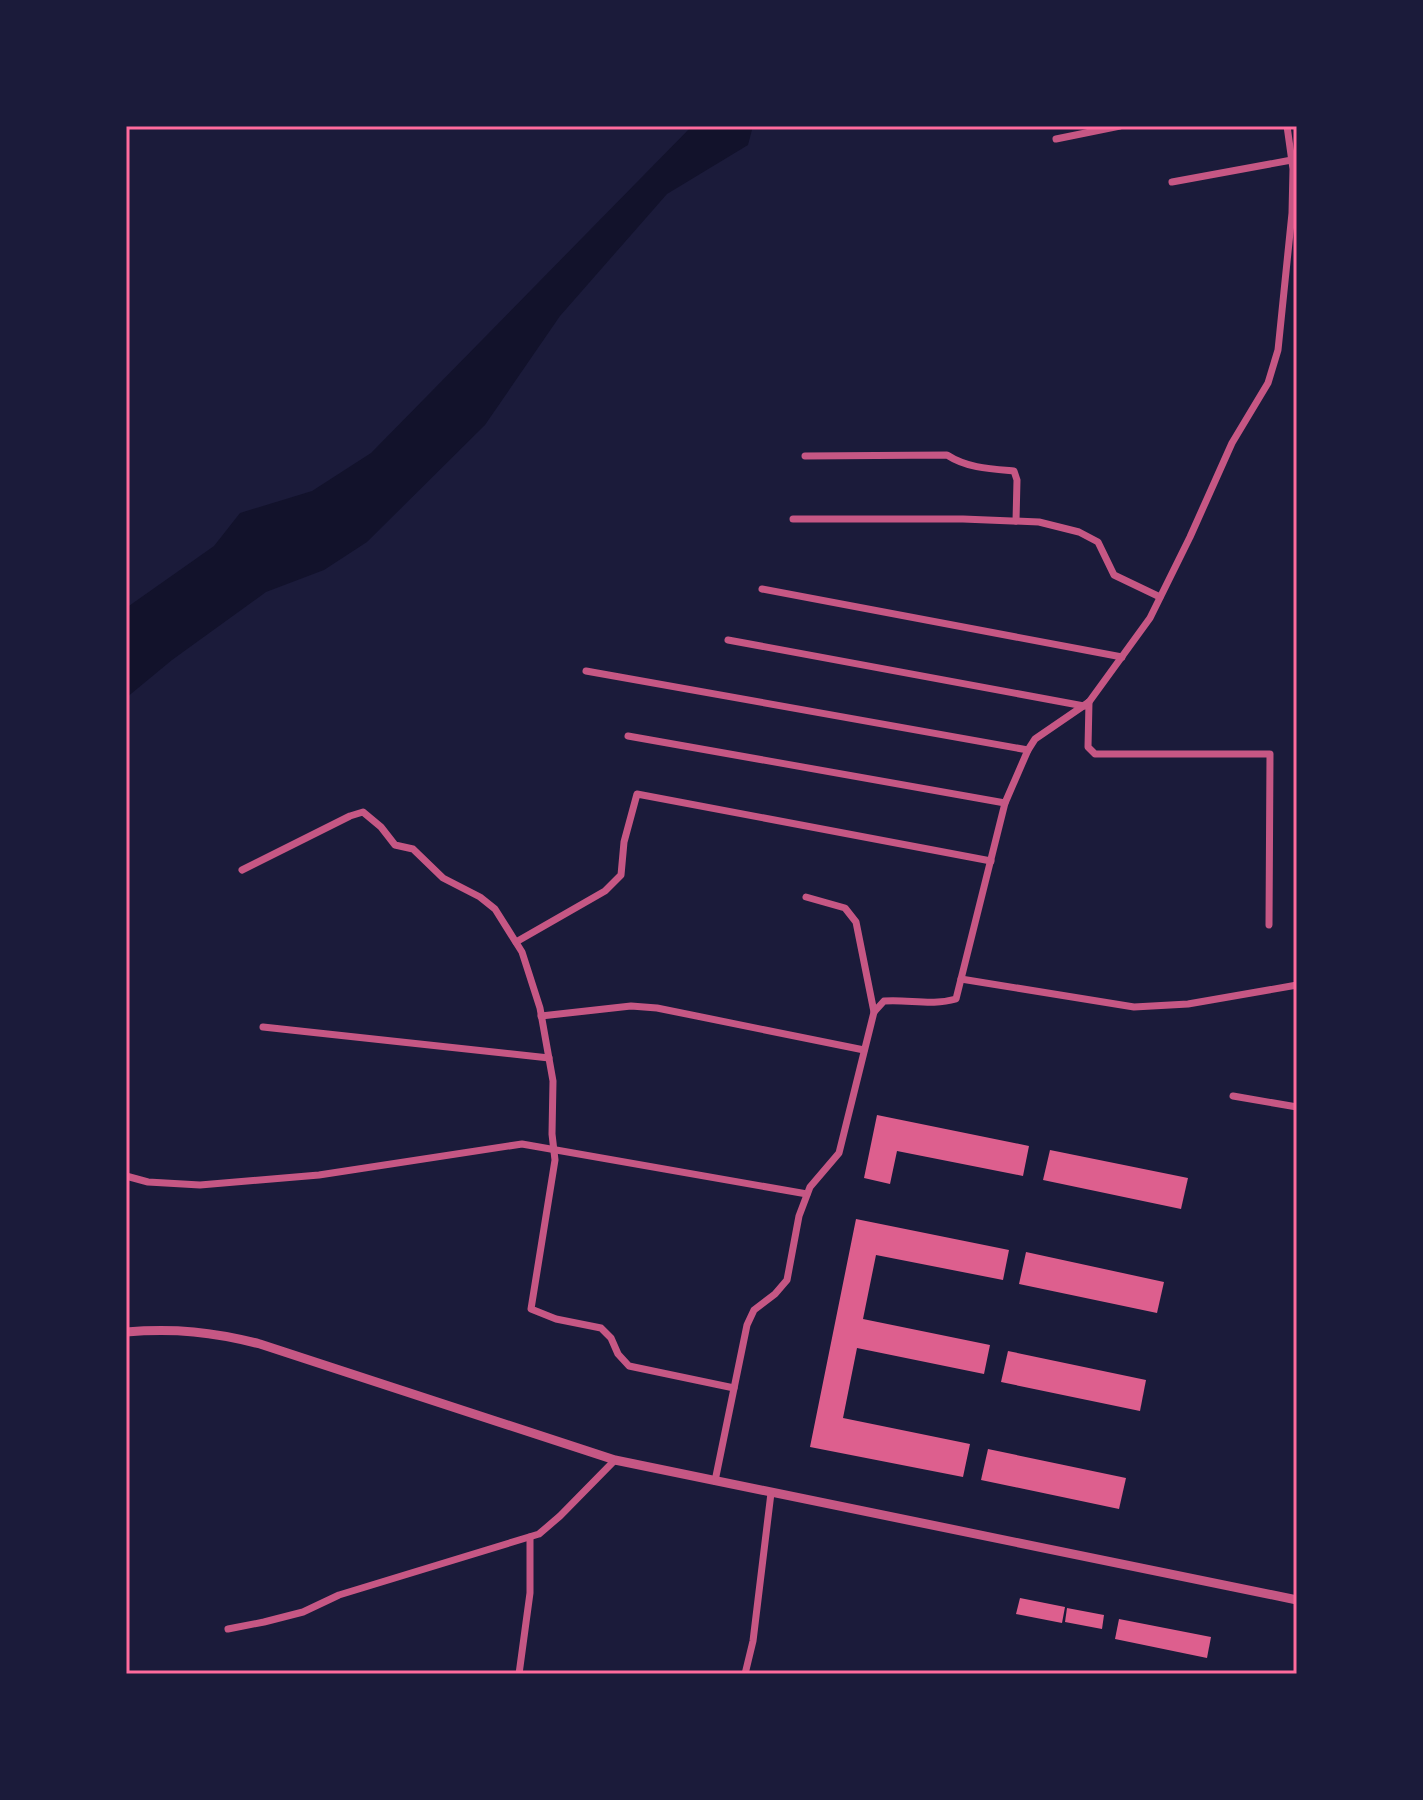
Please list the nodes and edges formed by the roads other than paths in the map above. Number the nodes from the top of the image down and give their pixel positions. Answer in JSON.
{"nodes":[{"id":1,"x":1120,"y":126,"type":"edge"},
{"id":2,"x":1287,"y":126,"type":"edge"},
{"id":3,"x":1056,"y":139,"type":"dead end"},
{"id":4,"x":1294,"y":159,"type":"edge"},
{"id":5,"x":1172,"y":182,"type":"dead end"},
{"id":6,"x":1294,"y":222,"type":"edge"},
{"id":7,"x":805,"y":456,"type":"dead end"},
{"id":8,"x":793,"y":519,"type":"dead end"},
{"id":9,"x":1016,"y":521,"type":"junction"},
{"id":10,"x":762,"y":589,"type":"dead end"},
{"id":11,"x":1160,"y":597,"type":"junction"},
{"id":12,"x":728,"y":640,"type":"dead end"},
{"id":13,"x":1122,"y":657,"type":"junction"},
{"id":14,"x":586,"y":671,"type":"dead end"},
{"id":15,"x":1086,"y":704,"type":"junction"},
{"id":16,"x":628,"y":736,"type":"dead end"},
{"id":17,"x":1028,"y":750,"type":"junction"},
{"id":18,"x":1005,"y":803,"type":"junction"},
{"id":19,"x":991,"y":861,"type":"junction"},
{"id":20,"x":242,"y":870,"type":"dead end"},
{"id":21,"x":806,"y":897,"type":"dead end"},
{"id":22,"x":1269,"y":925,"type":"dead end"},
{"id":23,"x":516,"y":942,"type":"junction"},
{"id":24,"x":961,"y":979,"type":"junction"},
{"id":25,"x":1297,"y":985,"type":"edge"},
{"id":26,"x":874,"y":1012,"type":"junction"},
{"id":27,"x":541,"y":1016,"type":"junction"},
{"id":28,"x":263,"y":1027,"type":"dead end"},
{"id":29,"x":864,"y":1050,"type":"junction"},
{"id":30,"x":549,"y":1058,"type":"junction"},
{"id":31,"x":1233,"y":1096,"type":"dead end"},
{"id":32,"x":1297,"y":1107,"type":"edge"},
{"id":33,"x":554,"y":1150,"type":"junction"},
{"id":34,"x":126,"y":1176,"type":"edge"},
{"id":35,"x":807,"y":1194,"type":"junction"},
{"id":36,"x":126,"y":1332,"type":"edge"},
{"id":37,"x":734,"y":1388,"type":"junction"},
{"id":38,"x":615,"y":1460,"type":"junction"},
{"id":39,"x":715,"y":1481,"type":"junction"},
{"id":40,"x":771,"y":1493,"type":"junction"},
{"id":41,"x":530,"y":1537,"type":"junction"},
{"id":42,"x":1297,"y":1600,"type":"edge"},
{"id":43,"x":228,"y":1629,"type":"dead end"},
{"id":44,"x":519,"y":1674,"type":"edge"},
{"id":45,"x":745,"y":1674,"type":"edge"}],
"edges":[{"from":1,"to":3,"type":"street"},
{"from":2,"to":4,"type":"street"},
{"from":4,"to":5,"type":"street"},
{"from":4,"to":6,"type":"street"},
{"from":6,"to":11,"type":"street"},
{"from":7,"to":9,"type":"street"},
{"from":8,"to":9,"type":"street"},
{"from":9,"to":11,"type":"street"},
{"from":10,"to":13,"type":"street"},
{"from":11,"to":13,"type":"street"},
{"from":12,"to":15,"type":"street"},
{"from":13,"to":15,"type":"street"},
{"from":14,"to":17,"type":"street"},
{"from":15,"to":17,"type":"street"},
{"from":15,"to":22,"type":"street"},
{"from":16,"to":18,"type":"street"},
{"from":17,"to":18,"type":"street"},
{"from":18,"to":19,"type":"street"},
{"from":19,"to":23,"type":"street"},
{"from":19,"to":24,"type":"street"},
{"from":20,"to":23,"type":"street"},
{"from":21,"to":26,"type":"street"},
{"from":23,"to":27,"type":"street"},
{"from":24,"to":25,"type":"street"},
{"from":24,"to":26,"type":"street"},
{"from":26,"to":29,"type":"street"},
{"from":27,"to":29,"type":"street"},
{"from":27,"to":30,"type":"street"},
{"from":28,"to":30,"type":"street"},
{"from":29,"to":35,"type":"street"},
{"from":30,"to":33,"type":"street"},
{"from":31,"to":32,"type":"street"},
{"from":33,"to":34,"type":"street"},
{"from":33,"to":35,"type":"street"},
{"from":33,"to":37,"type":"street"},
{"from":35,"to":37,"type":"street"},
{"from":36,"to":38,"type":"street"},
{"from":37,"to":39,"type":"street"},
{"from":38,"to":39,"type":"street"},
{"from":38,"to":41,"type":"street"},
{"from":39,"to":40,"type":"street"},
{"from":40,"to":42,"type":"street"},
{"from":40,"to":45,"type":"street"},
{"from":41,"to":43,"type":"street"},
{"from":41,"to":44,"type":"street"}]}
